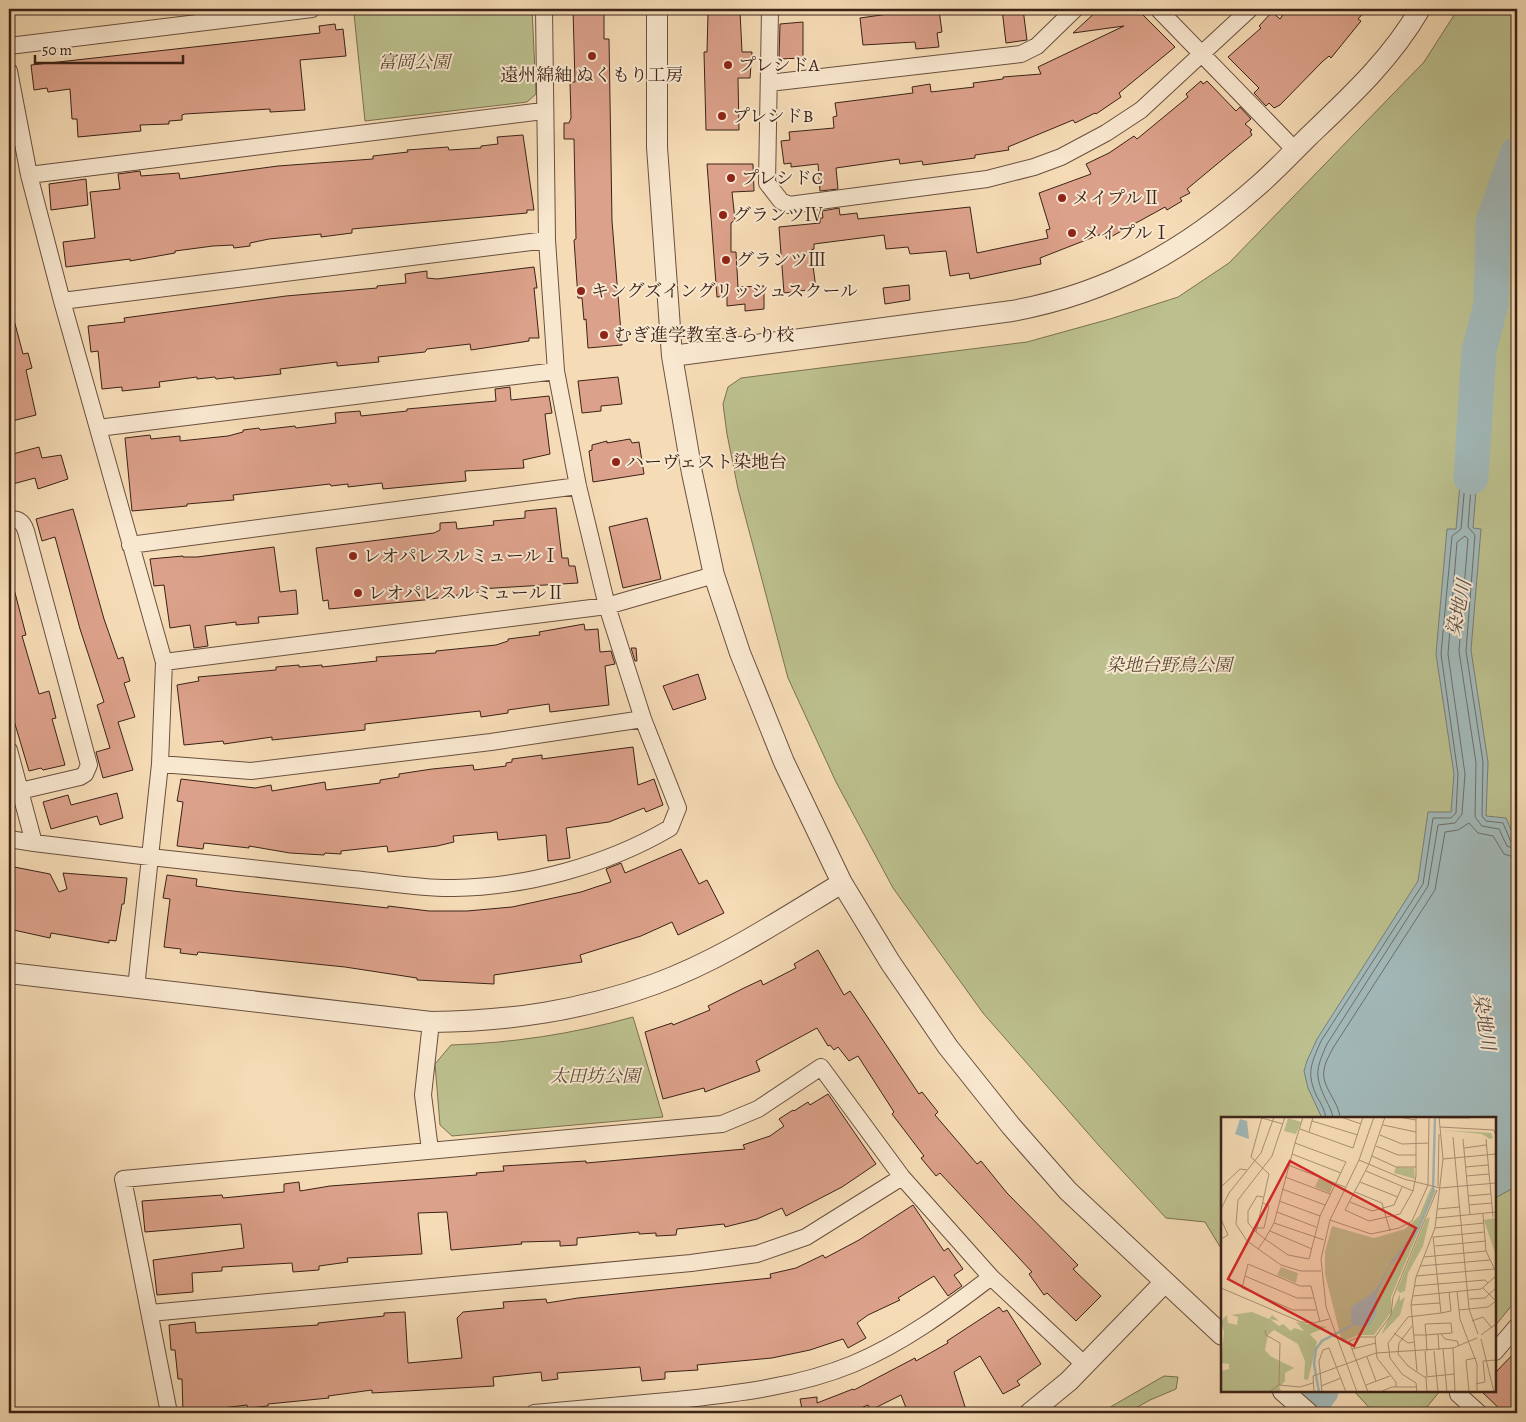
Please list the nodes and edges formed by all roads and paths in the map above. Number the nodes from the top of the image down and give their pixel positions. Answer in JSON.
{"nodes":[{"id":1,"x":312,"y":9,"type":"edge"},
{"id":2,"x":544,"y":9,"type":"edge"},
{"id":3,"x":657,"y":9,"type":"edge"},
{"id":4,"x":770,"y":9,"type":"edge"},
{"id":5,"x":1075,"y":9,"type":"edge"},
{"id":6,"x":1158,"y":9,"type":"edge"},
{"id":7,"x":1250,"y":9,"type":"edge"},
{"id":8,"x":1420,"y":9,"type":"edge"},
{"id":9,"x":9,"y":46,"type":"edge"},
{"id":10,"x":1202,"y":54,"type":"junction"},
{"id":11,"x":9,"y":71,"type":"edge"},
{"id":12,"x":769,"y":83,"type":"junction"},
{"id":13,"x":544,"y":111,"type":"junction"},
{"id":14,"x":1295,"y":150,"type":"junction"},
{"id":15,"x":29,"y":175,"type":"junction"},
{"id":16,"x":547,"y":240,"type":"junction"},
{"id":17,"x":62,"y":301,"type":"junction"},
{"id":18,"x":672,"y":356,"type":"junction"},
{"id":19,"x":556,"y":371,"type":"junction"},
{"id":20,"x":98,"y":428,"type":"junction"},
{"id":21,"x":578,"y":486,"type":"junction"},
{"id":22,"x":9,"y":520,"type":"edge"},
{"id":23,"x":130,"y":545,"type":"junction"},
{"id":24,"x":714,"y":575,"type":"junction"},
{"id":25,"x":607,"y":606,"type":"junction"},
{"id":26,"x":164,"y":662,"type":"junction"},
{"id":27,"x":642,"y":719,"type":"junction"},
{"id":28,"x":9,"y":750,"type":"edge"},
{"id":29,"x":160,"y":764,"type":"junction"},
{"id":30,"x":20,"y":791,"type":"junction"},
{"id":31,"x":9,"y":839,"type":"edge"},
{"id":32,"x":34,"y":843,"type":"junction"},
{"id":33,"x":150,"y":857,"type":"junction"},
{"id":34,"x":842,"y":883,"type":"junction"},
{"id":35,"x":9,"y":973,"type":"edge"},
{"id":36,"x":136,"y":988,"type":"junction"},
{"id":37,"x":431,"y":1022,"type":"junction"},
{"id":38,"x":430,"y":1150,"type":"junction"},
{"id":39,"x":902,"y":1177,"type":"junction"},
{"id":40,"x":991,"y":1277,"type":"junction"},
{"id":41,"x":1164,"y":1283,"type":"junction"},
{"id":42,"x":150,"y":1312,"type":"junction"},
{"id":43,"x":1517,"y":1326,"type":"edge"},
{"id":44,"x":1221,"y":1334,"type":"edge"},
{"id":45,"x":1496,"y":1351,"type":"edge"},
{"id":46,"x":1085,"y":1365,"type":"junction"},
{"id":47,"x":1284,"y":1392,"type":"edge"},
{"id":48,"x":1459,"y":1392,"type":"edge"},
{"id":49,"x":169,"y":1413,"type":"edge"},
{"id":50,"x":534,"y":1413,"type":"edge"},
{"id":51,"x":1030,"y":1413,"type":"edge"},
{"id":52,"x":1308,"y":1413,"type":"edge"},
{"id":53,"x":1479,"y":1413,"type":"edge"}],
"edges":[{"from":1,"to":9,"type":"street"},
{"from":2,"to":13,"type":"street"},
{"from":3,"to":18,"type":"street"},
{"from":4,"to":12,"type":"street"},
{"from":5,"to":12,"type":"street"},
{"from":6,"to":10,"type":"street"},
{"from":7,"to":10,"type":"street"},
{"from":8,"to":14,"type":"street"},
{"from":10,"to":12,"type":"street"},
{"from":10,"to":14,"type":"street"},
{"from":11,"to":15,"type":"street"},
{"from":13,"to":15,"type":"street"},
{"from":13,"to":16,"type":"street"},
{"from":14,"to":18,"type":"street"},
{"from":15,"to":17,"type":"street"},
{"from":16,"to":17,"type":"street"},
{"from":16,"to":19,"type":"street"},
{"from":17,"to":20,"type":"street"},
{"from":18,"to":24,"type":"street"},
{"from":19,"to":20,"type":"street"},
{"from":19,"to":21,"type":"street"},
{"from":20,"to":23,"type":"street"},
{"from":21,"to":23,"type":"street"},
{"from":21,"to":25,"type":"street"},
{"from":22,"to":30,"type":"street"},
{"from":23,"to":26,"type":"street"},
{"from":24,"to":25,"type":"street"},
{"from":24,"to":34,"type":"street"},
{"from":25,"to":26,"type":"street"},
{"from":25,"to":27,"type":"street"},
{"from":26,"to":29,"type":"street"},
{"from":27,"to":29,"type":"street"},
{"from":27,"to":33,"type":"street"},
{"from":28,"to":30,"type":"street"},
{"from":29,"to":33,"type":"street"},
{"from":30,"to":32,"type":"street"},
{"from":31,"to":32,"type":"street"},
{"from":32,"to":33,"type":"street"},
{"from":33,"to":36,"type":"street"},
{"from":34,"to":37,"type":"street"},
{"from":34,"to":41,"type":"street"},
{"from":35,"to":36,"type":"street"},
{"from":36,"to":37,"type":"street"},
{"from":37,"to":38,"type":"street"},
{"from":38,"to":39,"type":"street"},
{"from":38,"to":42,"type":"street"},
{"from":39,"to":40,"type":"street"},
{"from":39,"to":42,"type":"street"},
{"from":40,"to":46,"type":"street"},
{"from":40,"to":50,"type":"street"},
{"from":41,"to":44,"type":"street"},
{"from":41,"to":46,"type":"street"},
{"from":42,"to":49,"type":"street"},
{"from":43,"to":45,"type":"street"},
{"from":46,"to":51,"type":"street"},
{"from":47,"to":52,"type":"street"},
{"from":48,"to":53,"type":"street"}]}
